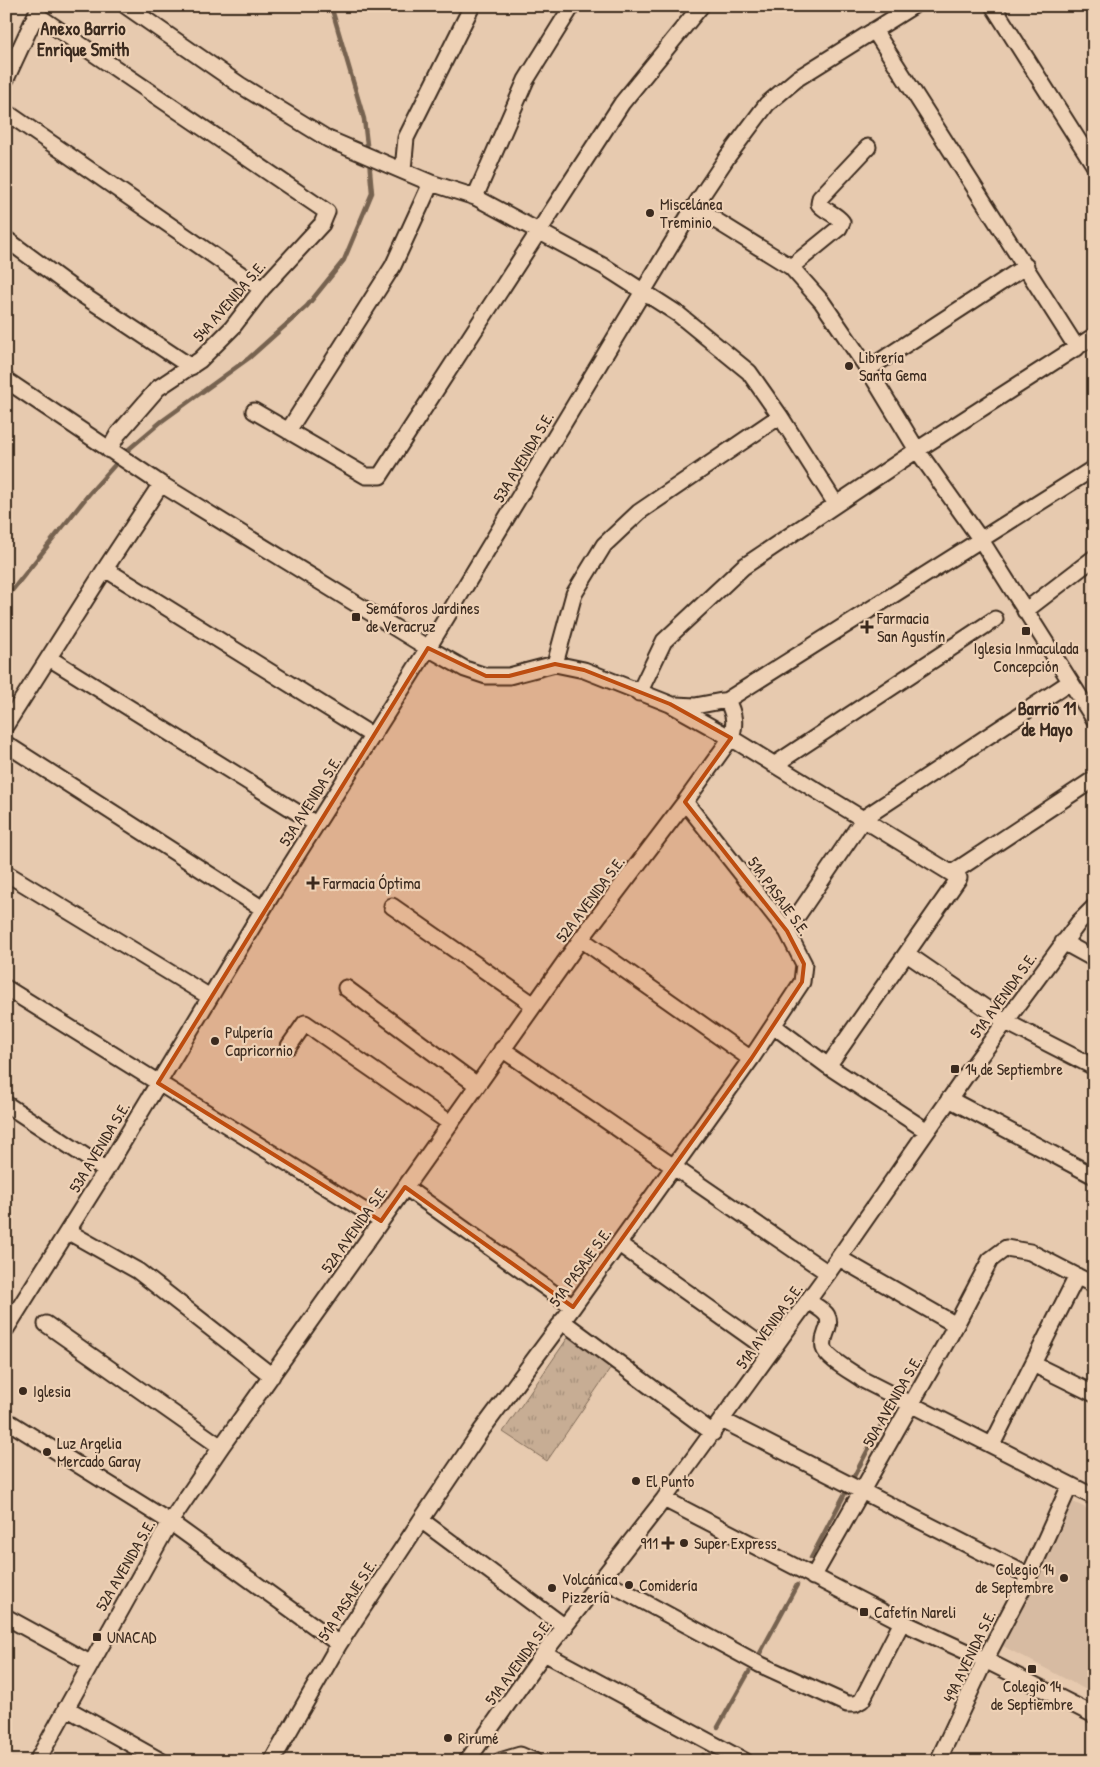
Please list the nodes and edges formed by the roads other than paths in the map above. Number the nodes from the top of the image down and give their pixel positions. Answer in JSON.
{"nodes":[{"id":1,"x":126,"y":6,"type":"edge"},
{"id":2,"x":472,"y":6,"type":"edge"},
{"id":3,"x":572,"y":6,"type":"edge"},
{"id":4,"x":701,"y":6,"type":"edge"},
{"id":5,"x":913,"y":6,"type":"edge"},
{"id":6,"x":993,"y":6,"type":"edge"},
{"id":7,"x":38,"y":11,"type":"edge"},
{"id":8,"x":874,"y":30,"type":"junction"},
{"id":9,"x":6,"y":79,"type":"edge"},
{"id":10,"x":6,"y":112,"type":"edge"},
{"id":11,"x":868,"y":148,"type":"dead end"},
{"id":12,"x":1094,"y":165,"type":"edge"},
{"id":13,"x":399,"y":168,"type":"junction"},
{"id":14,"x":431,"y":183,"type":"junction"},
{"id":15,"x":475,"y":197,"type":"junction"},
{"id":16,"x":694,"y":207,"type":"junction"},
{"id":17,"x":539,"y":233,"type":"junction"},
{"id":18,"x":6,"y":239,"type":"edge"},
{"id":19,"x":1026,"y":266,"type":"junction"},
{"id":20,"x":791,"y":267,"type":"junction"},
{"id":21,"x":262,"y":288,"type":"junction"},
{"id":22,"x":643,"y":292,"type":"junction"},
{"id":23,"x":1094,"y":336,"type":"edge"},
{"id":24,"x":1077,"y":348,"type":"junction"},
{"id":25,"x":191,"y":366,"type":"junction"},
{"id":26,"x":868,"y":369,"type":"junction"},
{"id":27,"x":6,"y":380,"type":"edge"},
{"id":28,"x":254,"y":411,"type":"dead end"},
{"id":29,"x":780,"y":416,"type":"junction"},
{"id":30,"x":288,"y":431,"type":"junction"},
{"id":31,"x":916,"y":450,"type":"junction"},
{"id":32,"x":117,"y":455,"type":"junction"},
{"id":33,"x":1094,"y":468,"type":"edge"},
{"id":34,"x":161,"y":484,"type":"junction"},
{"id":35,"x":836,"y":504,"type":"junction"},
{"id":36,"x":981,"y":540,"type":"junction"},
{"id":37,"x":1094,"y":558,"type":"edge"},
{"id":38,"x":105,"y":569,"type":"junction"},
{"id":39,"x":1025,"y":611,"type":"junction"},
{"id":40,"x":995,"y":620,"type":"dead end"},
{"id":41,"x":428,"y":648,"type":"junction"},
{"id":42,"x":49,"y":658,"type":"junction"},
{"id":43,"x":555,"y":664,"type":"junction"},
{"id":44,"x":1070,"y":682,"type":"junction"},
{"id":45,"x":639,"y":693,"type":"junction"},
{"id":46,"x":727,"y":700,"type":"junction"},
{"id":47,"x":670,"y":704,"type":"junction"},
{"id":48,"x":1094,"y":719,"type":"edge"},
{"id":49,"x":6,"y":725,"type":"edge"},
{"id":50,"x":373,"y":736,"type":"junction"},
{"id":51,"x":731,"y":738,"type":"junction"},
{"id":52,"x":6,"y":744,"type":"edge"},
{"id":53,"x":774,"y":765,"type":"junction"},
{"id":54,"x":1094,"y":778,"type":"edge"},
{"id":55,"x":686,"y":802,"type":"junction"},
{"id":56,"x":864,"y":818,"type":"junction"},
{"id":57,"x":316,"y":824,"type":"junction"},
{"id":58,"x":6,"y":873,"type":"edge"},
{"id":59,"x":952,"y":873,"type":"junction"},
{"id":60,"x":392,"y":906,"type":"dead end"},
{"id":61,"x":1094,"y":907,"type":"edge"},
{"id":62,"x":263,"y":909,"type":"junction"},
{"id":63,"x":787,"y":931,"type":"junction"},
{"id":64,"x":581,"y":940,"type":"junction"},
{"id":65,"x":1064,"y":942,"type":"junction"},
{"id":66,"x":907,"y":954,"type":"junction"},
{"id":67,"x":1094,"y":959,"type":"edge"},
{"id":68,"x":6,"y":988,"type":"edge"},
{"id":69,"x":346,"y":988,"type":"dead end"},
{"id":70,"x":210,"y":996,"type":"junction"},
{"id":71,"x":534,"y":1005,"type":"junction"},
{"id":72,"x":1006,"y":1022,"type":"junction"},
{"id":73,"x":774,"y":1026,"type":"junction"},
{"id":74,"x":289,"y":1046,"type":"dead end"},
{"id":75,"x":502,"y":1049,"type":"junction"},
{"id":76,"x":751,"y":1060,"type":"junction"},
{"id":77,"x":828,"y":1066,"type":"junction"},
{"id":78,"x":1094,"y":1067,"type":"edge"},
{"id":79,"x":158,"y":1083,"type":"junction"},
{"id":80,"x":477,"y":1085,"type":"junction"},
{"id":81,"x":949,"y":1099,"type":"junction"},
{"id":82,"x":7,"y":1105,"type":"edge"},
{"id":83,"x":450,"y":1123,"type":"junction"},
{"id":84,"x":927,"y":1131,"type":"junction"},
{"id":85,"x":675,"y":1166,"type":"junction"},
{"id":86,"x":106,"y":1170,"type":"junction"},
{"id":87,"x":1094,"y":1176,"type":"edge"},
{"id":88,"x":405,"y":1187,"type":"junction"},
{"id":89,"x":381,"y":1221,"type":"junction"},
{"id":90,"x":74,"y":1235,"type":"dead end"},
{"id":91,"x":619,"y":1244,"type":"junction"},
{"id":92,"x":839,"y":1258,"type":"junction"},
{"id":93,"x":828,"y":1273,"type":"junction"},
{"id":94,"x":1077,"y":1276,"type":"junction"},
{"id":95,"x":1094,"y":1285,"type":"edge"},
{"id":96,"x":808,"y":1301,"type":"junction"},
{"id":97,"x":573,"y":1307,"type":"junction"},
{"id":98,"x":562,"y":1321,"type":"junction"},
{"id":99,"x":46,"y":1324,"type":"dead end"},
{"id":100,"x":956,"y":1325,"type":"junction"},
{"id":101,"x":6,"y":1329,"type":"edge"},
{"id":102,"x":771,"y":1352,"type":"junction"},
{"id":103,"x":1033,"y":1364,"type":"junction"},
{"id":104,"x":272,"y":1376,"type":"junction"},
{"id":105,"x":1094,"y":1394,"type":"edge"},
{"id":106,"x":911,"y":1404,"type":"junction"},
{"id":107,"x":6,"y":1420,"type":"edge"},
{"id":108,"x":722,"y":1420,"type":"junction"},
{"id":109,"x":713,"y":1433,"type":"junction"},
{"id":110,"x":992,"y":1445,"type":"junction"},
{"id":111,"x":221,"y":1447,"type":"junction"},
{"id":112,"x":1070,"y":1485,"type":"junction"},
{"id":113,"x":854,"y":1487,"type":"junction"},
{"id":114,"x":1094,"y":1497,"type":"edge"},
{"id":115,"x":664,"y":1500,"type":"junction"},
{"id":116,"x":421,"y":1520,"type":"junction"},
{"id":117,"x":170,"y":1522,"type":"junction"},
{"id":118,"x":1029,"y":1576,"type":"junction"},
{"id":119,"x":813,"y":1577,"type":"junction"},
{"id":120,"x":602,"y":1579,"type":"junction"},
{"id":121,"x":6,"y":1617,"type":"edge"},
{"id":122,"x":902,"y":1622,"type":"junction"},
{"id":123,"x":565,"y":1627,"type":"junction"},
{"id":124,"x":339,"y":1644,"type":"junction"},
{"id":125,"x":544,"y":1653,"type":"junction"},
{"id":126,"x":985,"y":1660,"type":"junction"},
{"id":127,"x":90,"y":1663,"type":"junction"},
{"id":128,"x":66,"y":1708,"type":"junction"},
{"id":129,"x":1094,"y":1715,"type":"edge"},
{"id":130,"x":471,"y":1756,"type":"edge"},
{"id":131,"x":941,"y":1760,"type":"edge"},
{"id":132,"x":36,"y":1761,"type":"edge"},
{"id":133,"x":161,"y":1761,"type":"edge"},
{"id":134,"x":272,"y":1761,"type":"edge"},
{"id":135,"x":494,"y":1761,"type":"edge"},
{"id":136,"x":500,"y":1761,"type":"edge"},
{"id":137,"x":534,"y":1761,"type":"edge"},
{"id":138,"x":745,"y":1761,"type":"edge"}],
"edges":[{"from":1,"to":13,"type":"street"},
{"from":2,"to":13,"type":"street"},
{"from":3,"to":15,"type":"street"},
{"from":4,"to":17,"type":"street"},
{"from":5,"to":8,"type":"street","name":"53A AVENIDA S.E."},
{"from":6,"to":12,"type":"street"},
{"from":7,"to":9,"type":"street"},
{"from":7,"to":21,"type":"street","name":"54A AVENIDA S.E."},
{"from":8,"to":16,"type":"street","name":"53A AVENIDA S.E."},
{"from":8,"to":19,"type":"street"},
{"from":10,"to":21,"type":"street"},
{"from":11,"to":20,"type":"street"},
{"from":13,"to":14,"type":"street"},
{"from":14,"to":15,"type":"street"},
{"from":14,"to":30,"type":"street"},
{"from":15,"to":17,"type":"street"},
{"from":16,"to":20,"type":"street"},
{"from":16,"to":22,"type":"street","name":"53A AVENIDA S.E."},
{"from":17,"to":22,"type":"street"},
{"from":17,"to":30,"type":"street"},
{"from":18,"to":25,"type":"street"},
{"from":19,"to":24,"type":"street"},
{"from":19,"to":26,"type":"street"},
{"from":20,"to":26,"type":"street"},
{"from":21,"to":25,"type":"street","name":"54A AVENIDA S.E."},
{"from":22,"to":29,"type":"street"},
{"from":22,"to":41,"type":"street","name":"53A AVENIDA S.E."},
{"from":23,"to":24,"type":"street"},
{"from":24,"to":31,"type":"street"},
{"from":25,"to":32,"type":"street","name":"54A AVENIDA S.E."},
{"from":26,"to":31,"type":"street"},
{"from":27,"to":32,"type":"street"},
{"from":28,"to":30,"type":"street"},
{"from":29,"to":35,"type":"street"},
{"from":29,"to":43,"type":"street"},
{"from":31,"to":35,"type":"street"},
{"from":31,"to":36,"type":"street"},
{"from":32,"to":34,"type":"street"},
{"from":33,"to":36,"type":"street"},
{"from":34,"to":38,"type":"street"},
{"from":34,"to":41,"type":"street"},
{"from":35,"to":45,"type":"street"},
{"from":36,"to":39,"type":"street"},
{"from":36,"to":46,"type":"street"},
{"from":37,"to":39,"type":"street"},
{"from":38,"to":42,"type":"street"},
{"from":38,"to":50,"type":"street"},
{"from":39,"to":44,"type":"street"},
{"from":40,"to":53,"type":"street"},
{"from":41,"to":43,"type":"street"},
{"from":41,"to":50,"type":"street","name":"53A AVENIDA S.E."},
{"from":42,"to":49,"type":"street"},
{"from":42,"to":57,"type":"street"},
{"from":43,"to":45,"type":"street"},
{"from":44,"to":48,"type":"street"},
{"from":44,"to":56,"type":"street"},
{"from":45,"to":47,"type":"street"},
{"from":46,"to":47,"type":"street"},
{"from":46,"to":51,"type":"street"},
{"from":47,"to":51,"type":"street"},
{"from":50,"to":57,"type":"street","name":"53A AVENIDA S.E."},
{"from":51,"to":53,"type":"street"},
{"from":51,"to":55,"type":"street","name":"52A AVENIDA S.E."},
{"from":52,"to":62,"type":"street"},
{"from":53,"to":56,"type":"street"},
{"from":54,"to":59,"type":"street"},
{"from":55,"to":63,"type":"street","name":"51A PASAJE S.E."},
{"from":55,"to":64,"type":"street","name":"52A AVENIDA S.E."},
{"from":56,"to":59,"type":"street"},
{"from":56,"to":63,"type":"street"},
{"from":57,"to":62,"type":"street","name":"53A AVENIDA S.E."},
{"from":58,"to":70,"type":"street"},
{"from":59,"to":66,"type":"street"},
{"from":60,"to":71,"type":"street"},
{"from":61,"to":65,"type":"street","name":"51A AVENIDA S.E."},
{"from":62,"to":70,"type":"street","name":"53A AVENIDA S.E."},
{"from":63,"to":73,"type":"street","name":"51A PASAJE S.E."},
{"from":64,"to":71,"type":"street","name":"52A AVENIDA S.E."},
{"from":64,"to":76,"type":"street"},
{"from":65,"to":67,"type":"street"},
{"from":65,"to":72,"type":"street","name":"51A AVENIDA S.E."},
{"from":66,"to":72,"type":"street"},
{"from":66,"to":77,"type":"street"},
{"from":68,"to":79,"type":"street"},
{"from":69,"to":80,"type":"street"},
{"from":70,"to":79,"type":"street","name":"53A AVENIDA S.E."},
{"from":71,"to":75,"type":"street","name":"52A AVENIDA S.E."},
{"from":72,"to":78,"type":"street"},
{"from":72,"to":81,"type":"street","name":"51A AVENIDA S.E."},
{"from":73,"to":76,"type":"street","name":"51A PASAJE S.E."},
{"from":73,"to":77,"type":"street"},
{"from":74,"to":83,"type":"street"},
{"from":75,"to":80,"type":"street","name":"52A AVENIDA S.E."},
{"from":75,"to":85,"type":"street"},
{"from":76,"to":85,"type":"street","name":"51A PASAJE S.E."},
{"from":77,"to":84,"type":"street"},
{"from":79,"to":86,"type":"street","name":"53A AVENIDA S.E."},
{"from":79,"to":89,"type":"street"},
{"from":80,"to":83,"type":"street","name":"52A AVENIDA S.E."},
{"from":81,"to":84,"type":"street","name":"51A AVENIDA S.E."},
{"from":81,"to":87,"type":"street"},
{"from":82,"to":86,"type":"street"},
{"from":83,"to":88,"type":"street","name":"52A AVENIDA S.E."},
{"from":84,"to":92,"type":"street","name":"51A AVENIDA S.E."},
{"from":85,"to":91,"type":"street","name":"51A PASAJE S.E."},
{"from":85,"to":93,"type":"street"},
{"from":86,"to":101,"type":"street","name":"53A AVENIDA S.E."},
{"from":88,"to":89,"type":"street","name":"52A AVENIDA S.E."},
{"from":88,"to":97,"type":"street"},
{"from":89,"to":104,"type":"street","name":"52A AVENIDA S.E."},
{"from":90,"to":104,"type":"street"},
{"from":91,"to":97,"type":"street","name":"51A PASAJE S.E."},
{"from":91,"to":102,"type":"street"},
{"from":92,"to":93,"type":"street","name":"51A AVENIDA S.E."},
{"from":92,"to":100,"type":"street"},
{"from":93,"to":96,"type":"street","name":"51A AVENIDA S.E."},
{"from":94,"to":95,"type":"street"},
{"from":94,"to":100,"type":"street","name":"50A AVENIDA S.E."},
{"from":94,"to":103,"type":"street"},
{"from":96,"to":102,"type":"street","name":"51A AVENIDA S.E."},
{"from":96,"to":106,"type":"street"},
{"from":97,"to":98,"type":"street","name":"51A PASAJE S.E."},
{"from":98,"to":109,"type":"street"},
{"from":98,"to":116,"type":"street","name":"51A PASAJE S.E."},
{"from":99,"to":111,"type":"street"},
{"from":100,"to":106,"type":"street","name":"50A AVENIDA S.E."},
{"from":102,"to":108,"type":"street","name":"51A AVENIDA S.E."},
{"from":103,"to":105,"type":"street"},
{"from":103,"to":110,"type":"street"},
{"from":104,"to":111,"type":"street","name":"52A AVENIDA S.E."},
{"from":106,"to":110,"type":"street"},
{"from":106,"to":113,"type":"street","name":"50A AVENIDA S.E."},
{"from":107,"to":117,"type":"street"},
{"from":108,"to":109,"type":"street","name":"51A AVENIDA S.E."},
{"from":108,"to":113,"type":"street"},
{"from":109,"to":115,"type":"street","name":"51A AVENIDA S.E."},
{"from":110,"to":112,"type":"street"},
{"from":111,"to":117,"type":"street","name":"52A AVENIDA S.E."},
{"from":112,"to":114,"type":"street"},
{"from":112,"to":118,"type":"street","name":"49A AVENIDA S.E."},
{"from":113,"to":118,"type":"street"},
{"from":113,"to":119,"type":"street","name":"50A AVENIDA S.E."},
{"from":115,"to":119,"type":"street"},
{"from":115,"to":120,"type":"street","name":"51A AVENIDA S.E."},
{"from":116,"to":123,"type":"street"},
{"from":116,"to":124,"type":"street","name":"51A PASAJE S.E."},
{"from":117,"to":124,"type":"street"},
{"from":117,"to":127,"type":"street","name":"52A AVENIDA S.E."},
{"from":118,"to":126,"type":"street","name":"49A AVENIDA S.E."},
{"from":119,"to":122,"type":"street"},
{"from":120,"to":122,"type":"street"},
{"from":120,"to":123,"type":"street","name":"51A AVENIDA S.E."},
{"from":121,"to":127,"type":"street"},
{"from":122,"to":126,"type":"street"},
{"from":123,"to":125,"type":"street","name":"51A AVENIDA S.E."},
{"from":124,"to":134,"type":"street","name":"51A PASAJE S.E."},
{"from":125,"to":130,"type":"street","name":"51A AVENIDA S.E."},
{"from":125,"to":138,"type":"street"},
{"from":126,"to":129,"type":"street"},
{"from":126,"to":131,"type":"street","name":"49A AVENIDA S.E."},
{"from":127,"to":128,"type":"street","name":"52A AVENIDA S.E."},
{"from":128,"to":132,"type":"street","name":"52A AVENIDA S.E."},
{"from":128,"to":133,"type":"street"},
{"from":130,"to":135,"type":"street"},
{"from":136,"to":137,"type":"street"}]}
